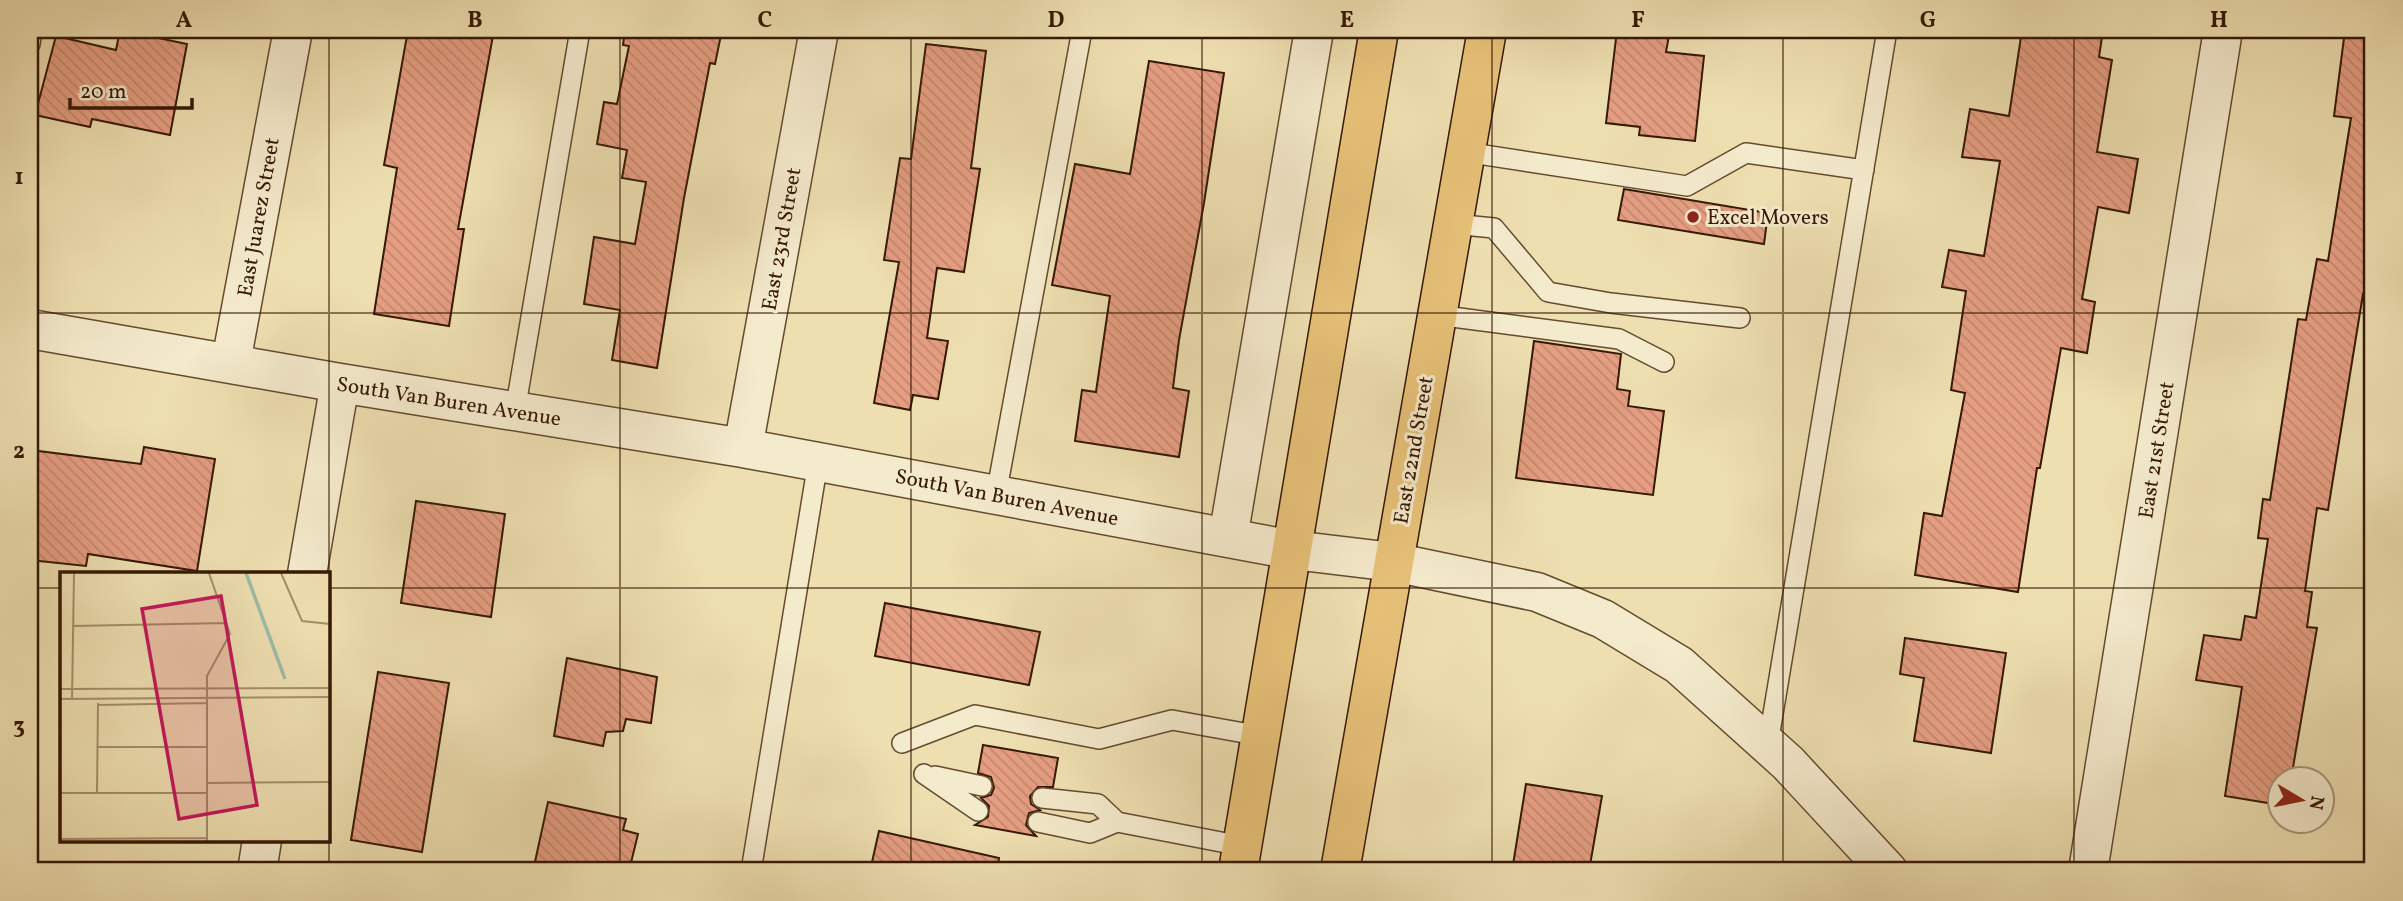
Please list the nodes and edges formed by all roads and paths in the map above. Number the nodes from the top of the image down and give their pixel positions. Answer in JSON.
{"nodes":[{"id":1,"x":32,"y":30,"type":"edge"},
{"id":2,"x":293,"y":30,"type":"edge"},
{"id":3,"x":580,"y":30,"type":"edge"},
{"id":4,"x":819,"y":30,"type":"edge"},
{"id":5,"x":1082,"y":30,"type":"edge"},
{"id":6,"x":1314,"y":30,"type":"edge"},
{"id":7,"x":1378,"y":30,"type":"edge"},
{"id":8,"x":1487,"y":30,"type":"edge"},
{"id":9,"x":1888,"y":30,"type":"edge"},
{"id":10,"x":2223,"y":30,"type":"edge"},
{"id":11,"x":30,"y":44,"type":"edge"},
{"id":12,"x":1465,"y":152,"type":"junction"},
{"id":13,"x":1864,"y":170,"type":"junction"},
{"id":14,"x":1453,"y":223,"type":"junction"},
{"id":15,"x":1437,"y":315,"type":"junction"},
{"id":16,"x":1740,"y":318,"type":"dead end"},
{"id":17,"x":30,"y":329,"type":"edge"},
{"id":18,"x":232,"y":362,"type":"junction"},
{"id":19,"x":1664,"y":362,"type":"dead end"},
{"id":20,"x":340,"y":383,"type":"junction"},
{"id":21,"x":515,"y":411,"type":"junction"},
{"id":22,"x":743,"y":448,"type":"junction"},
{"id":23,"x":818,"y":462,"type":"junction"},
{"id":24,"x":996,"y":495,"type":"junction"},
{"id":25,"x":1228,"y":538,"type":"junction"},
{"id":26,"x":1293,"y":550,"type":"junction"},
{"id":27,"x":1393,"y":562,"type":"junction"},
{"id":28,"x":307,"y":572,"type":"edge"},
{"id":29,"x":1261,"y":736,"type":"junction"},
{"id":30,"x":902,"y":743,"type":"dead end"},
{"id":31,"x":1768,"y":744,"type":"junction"},
{"id":32,"x":982,"y":786,"type":"dead end"},
{"id":33,"x":1042,"y":798,"type":"dead end"},
{"id":34,"x":978,"y":811,"type":"dead end"},
{"id":35,"x":1038,"y":822,"type":"dead end"},
{"id":36,"x":1116,"y":822,"type":"junction"},
{"id":37,"x":262,"y":842,"type":"edge"},
{"id":38,"x":1240,"y":859,"type":"edge"},
{"id":39,"x":257,"y":871,"type":"edge"},
{"id":40,"x":751,"y":871,"type":"edge"},
{"id":41,"x":1340,"y":871,"type":"edge"},
{"id":42,"x":1888,"y":871,"type":"edge"},
{"id":43,"x":2088,"y":871,"type":"edge"}],
"edges":[{"from":1,"to":11,"type":"lane"},
{"from":2,"to":18,"type":"street","name":"East Juarez Street"},
{"from":3,"to":21,"type":"lane"},
{"from":4,"to":22,"type":"street","name":"East 23rd Street"},
{"from":5,"to":24,"type":"lane"},
{"from":6,"to":25,"type":"street"},
{"from":7,"to":26,"type":"main road"},
{"from":8,"to":12,"type":"main road","name":"East 22nd Street"},
{"from":9,"to":13,"type":"lane"},
{"from":10,"to":43,"type":"street","name":"East 21st Street"},
{"from":12,"to":13,"type":"lane"},
{"from":12,"to":14,"type":"main road","name":"East 22nd Street"},
{"from":13,"to":31,"type":"lane"},
{"from":14,"to":15,"type":"main road","name":"East 22nd Street"},
{"from":14,"to":16,"type":"lane"},
{"from":15,"to":19,"type":"lane"},
{"from":15,"to":27,"type":"main road","name":"East 22nd Street"},
{"from":17,"to":18,"type":"street","name":"South Van Buren Avenue"},
{"from":18,"to":20,"type":"street","name":"South Van Buren Avenue"},
{"from":20,"to":21,"type":"street","name":"South Van Buren Avenue"},
{"from":20,"to":28,"type":"street"},
{"from":21,"to":22,"type":"street","name":"South Van Buren Avenue"},
{"from":22,"to":23,"type":"street","name":"South Van Buren Avenue"},
{"from":23,"to":24,"type":"street","name":"South Van Buren Avenue"},
{"from":23,"to":40,"type":"lane"},
{"from":24,"to":25,"type":"street","name":"South Van Buren Avenue"},
{"from":25,"to":26,"type":"street","name":"South Van Buren Avenue"},
{"from":26,"to":27,"type":"street","name":"South Van Buren Avenue"},
{"from":26,"to":29,"type":"main road"},
{"from":27,"to":31,"type":"street","name":"South Van Buren Avenue"},
{"from":27,"to":41,"type":"main road","name":"East 22nd Street"},
{"from":29,"to":30,"type":"lane"},
{"from":29,"to":38,"type":"main road"},
{"from":31,"to":42,"type":"street","name":"South Van Buren Avenue"},
{"from":32,"to":34,"type":"lane"},
{"from":33,"to":36,"type":"lane"},
{"from":35,"to":36,"type":"lane"},
{"from":36,"to":38,"type":"lane"},
{"from":37,"to":39,"type":"street"}]}
